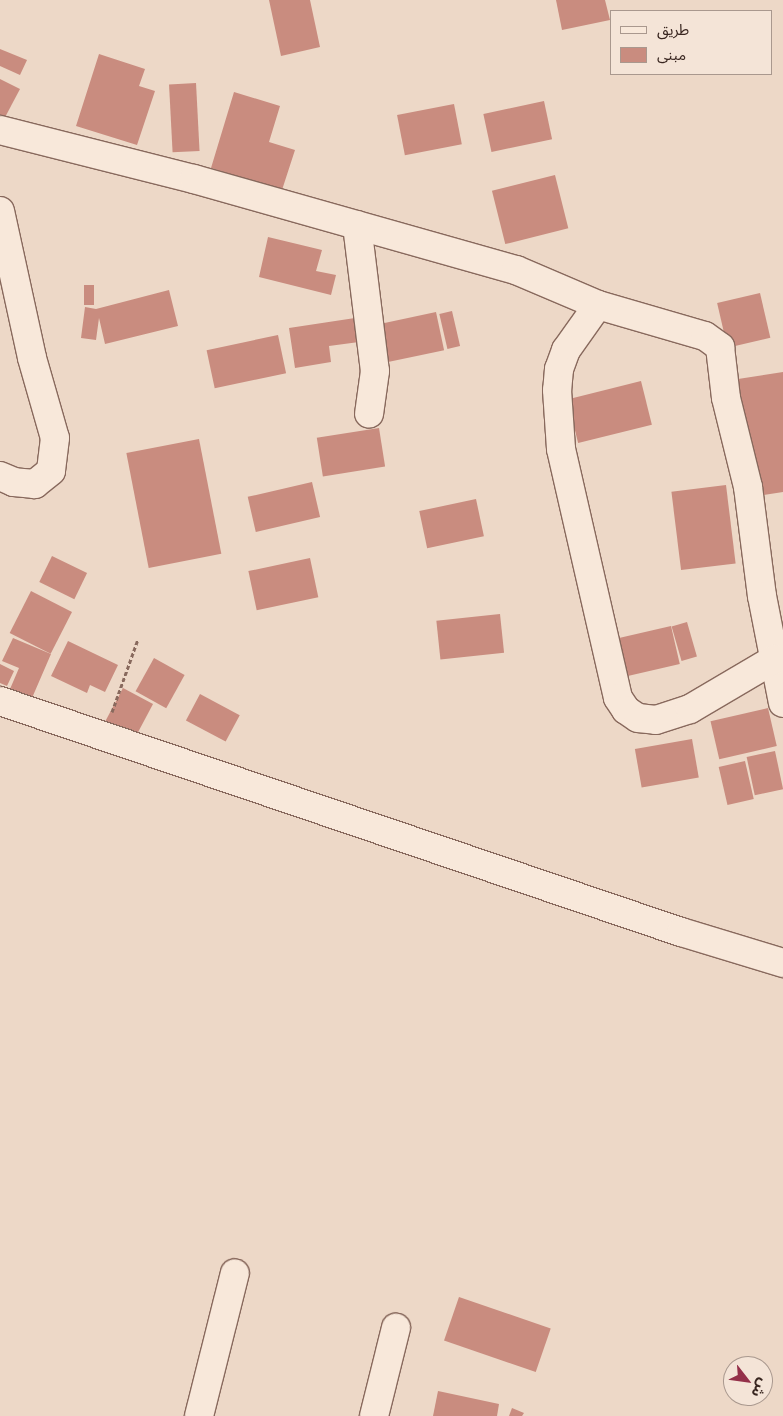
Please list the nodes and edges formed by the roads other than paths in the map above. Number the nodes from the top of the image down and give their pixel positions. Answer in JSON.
{"nodes":[{"id":1,"x":0,"y":130,"type":"edge"},
{"id":2,"x":0,"y":211,"type":"edge"},
{"id":3,"x":357,"y":225,"type":"junction"},
{"id":4,"x":598,"y":305,"type":"junction"},
{"id":5,"x":369,"y":414,"type":"dead end"},
{"id":6,"x":0,"y":476,"type":"edge"},
{"id":7,"x":775,"y":660,"type":"junction"},
{"id":8,"x":0,"y":701,"type":"edge"},
{"id":9,"x":783,"y":703,"type":"edge"},
{"id":10,"x":783,"y":963,"type":"edge"},
{"id":11,"x":235,"y":1273,"type":"dead end"},
{"id":12,"x":396,"y":1328,"type":"dead end"},
{"id":13,"x":199,"y":1416,"type":"edge"},
{"id":14,"x":374,"y":1416,"type":"edge"}],
"edges":[{"from":1,"to":3,"type":"street"},
{"from":2,"to":6,"type":"street"},
{"from":3,"to":4,"type":"street"},
{"from":3,"to":5,"type":"street"},
{"from":4,"to":7,"type":"street"},
{"from":4,"to":7,"type":"street"},
{"from":7,"to":9,"type":"street"},
{"from":8,"to":10,"type":"street"},
{"from":11,"to":13,"type":"street"},
{"from":12,"to":14,"type":"street"}]}
